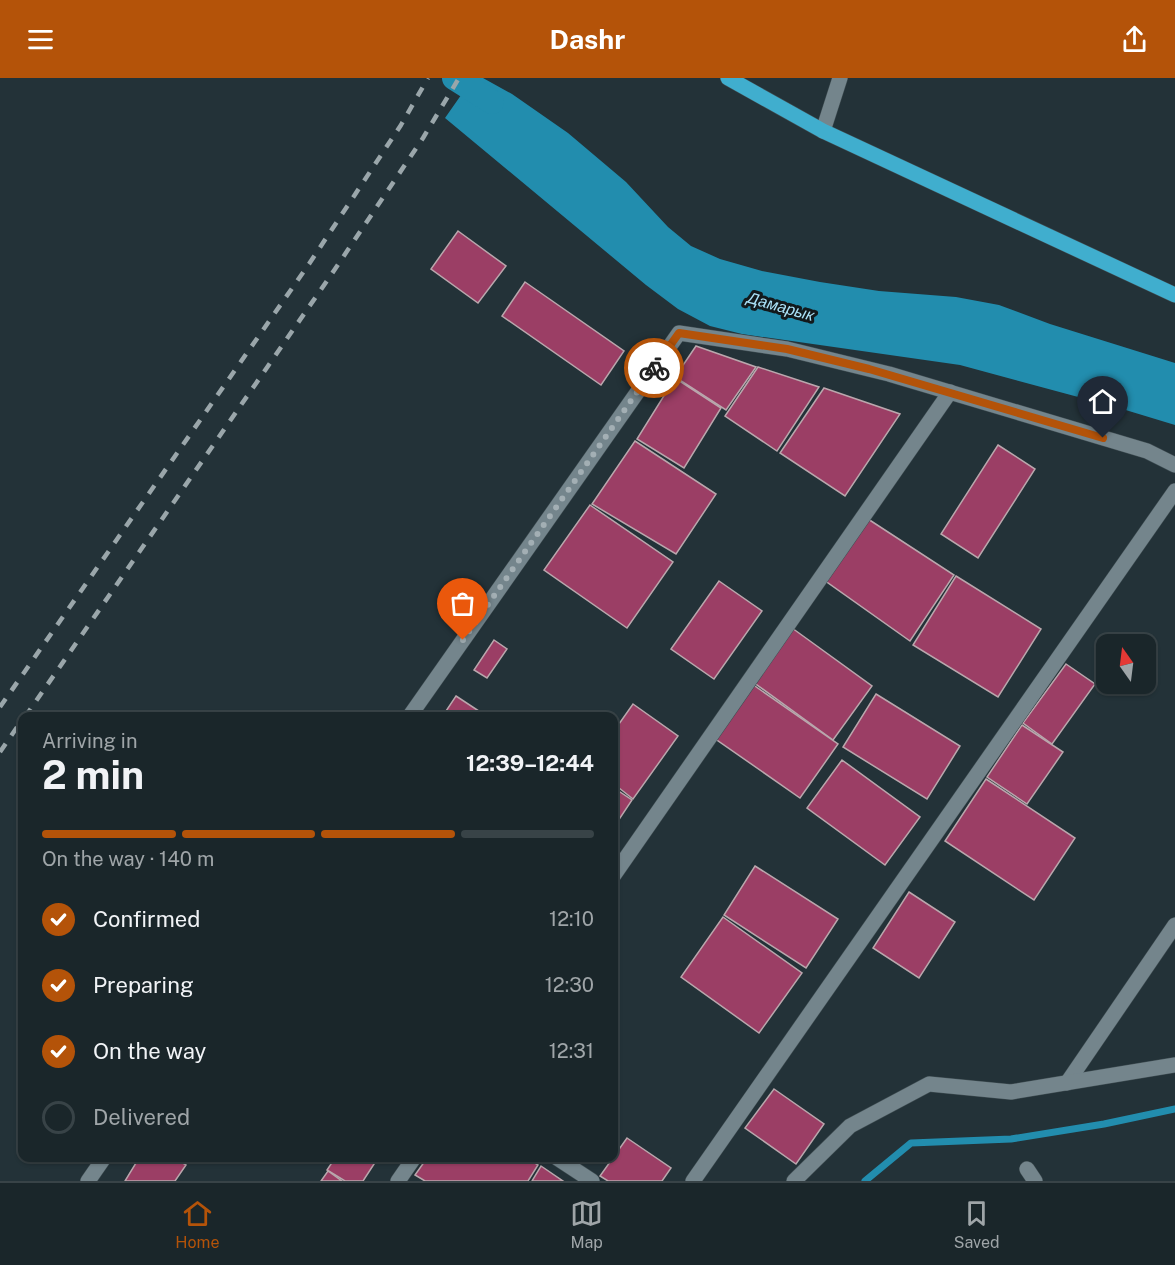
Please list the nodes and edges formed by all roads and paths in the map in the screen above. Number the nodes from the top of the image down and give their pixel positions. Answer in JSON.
{"nodes":[{"id":1,"x":840,"y":78,"type":"edge"},
{"id":2,"x":733,"y":79,"type":"edge"},
{"id":3,"x":823,"y":131,"type":"junction"},
{"id":4,"x":1175,"y":295,"type":"edge"},
{"id":5,"x":950,"y":392,"type":"junction"},
{"id":6,"x":1175,"y":465,"type":"edge"},
{"id":7,"x":1175,"y":490,"type":"edge"},
{"id":8,"x":413,"y":712,"type":"edge"},
{"id":9,"x":618,"y":869,"type":"edge"},
{"id":10,"x":1175,"y":925,"type":"edge"},
{"id":11,"x":1175,"y":1065,"type":"edge"},
{"id":12,"x":1066,"y":1083,"type":"junction"},
{"id":13,"x":101,"y":1162,"type":"edge"},
{"id":14,"x":411,"y":1162,"type":"edge"},
{"id":15,"x":564,"y":1162,"type":"edge"},
{"id":16,"x":88,"y":1181,"type":"edge"},
{"id":17,"x":398,"y":1181,"type":"edge"},
{"id":18,"x":592,"y":1181,"type":"edge"},
{"id":19,"x":693,"y":1181,"type":"edge"},
{"id":20,"x":794,"y":1181,"type":"edge"}],
"edges":[{"from":1,"to":3,"type":"street"},
{"from":2,"to":3,"type":"main road"},
{"from":3,"to":4,"type":"main road"},
{"from":5,"to":6,"type":"street"},
{"from":5,"to":8,"type":"street"},
{"from":5,"to":9,"type":"street"},
{"from":7,"to":19,"type":"street"},
{"from":10,"to":12,"type":"street"},
{"from":11,"to":12,"type":"street"},
{"from":12,"to":20,"type":"street"},
{"from":13,"to":16,"type":"street"},
{"from":14,"to":17,"type":"street"},
{"from":15,"to":18,"type":"street"}]}
